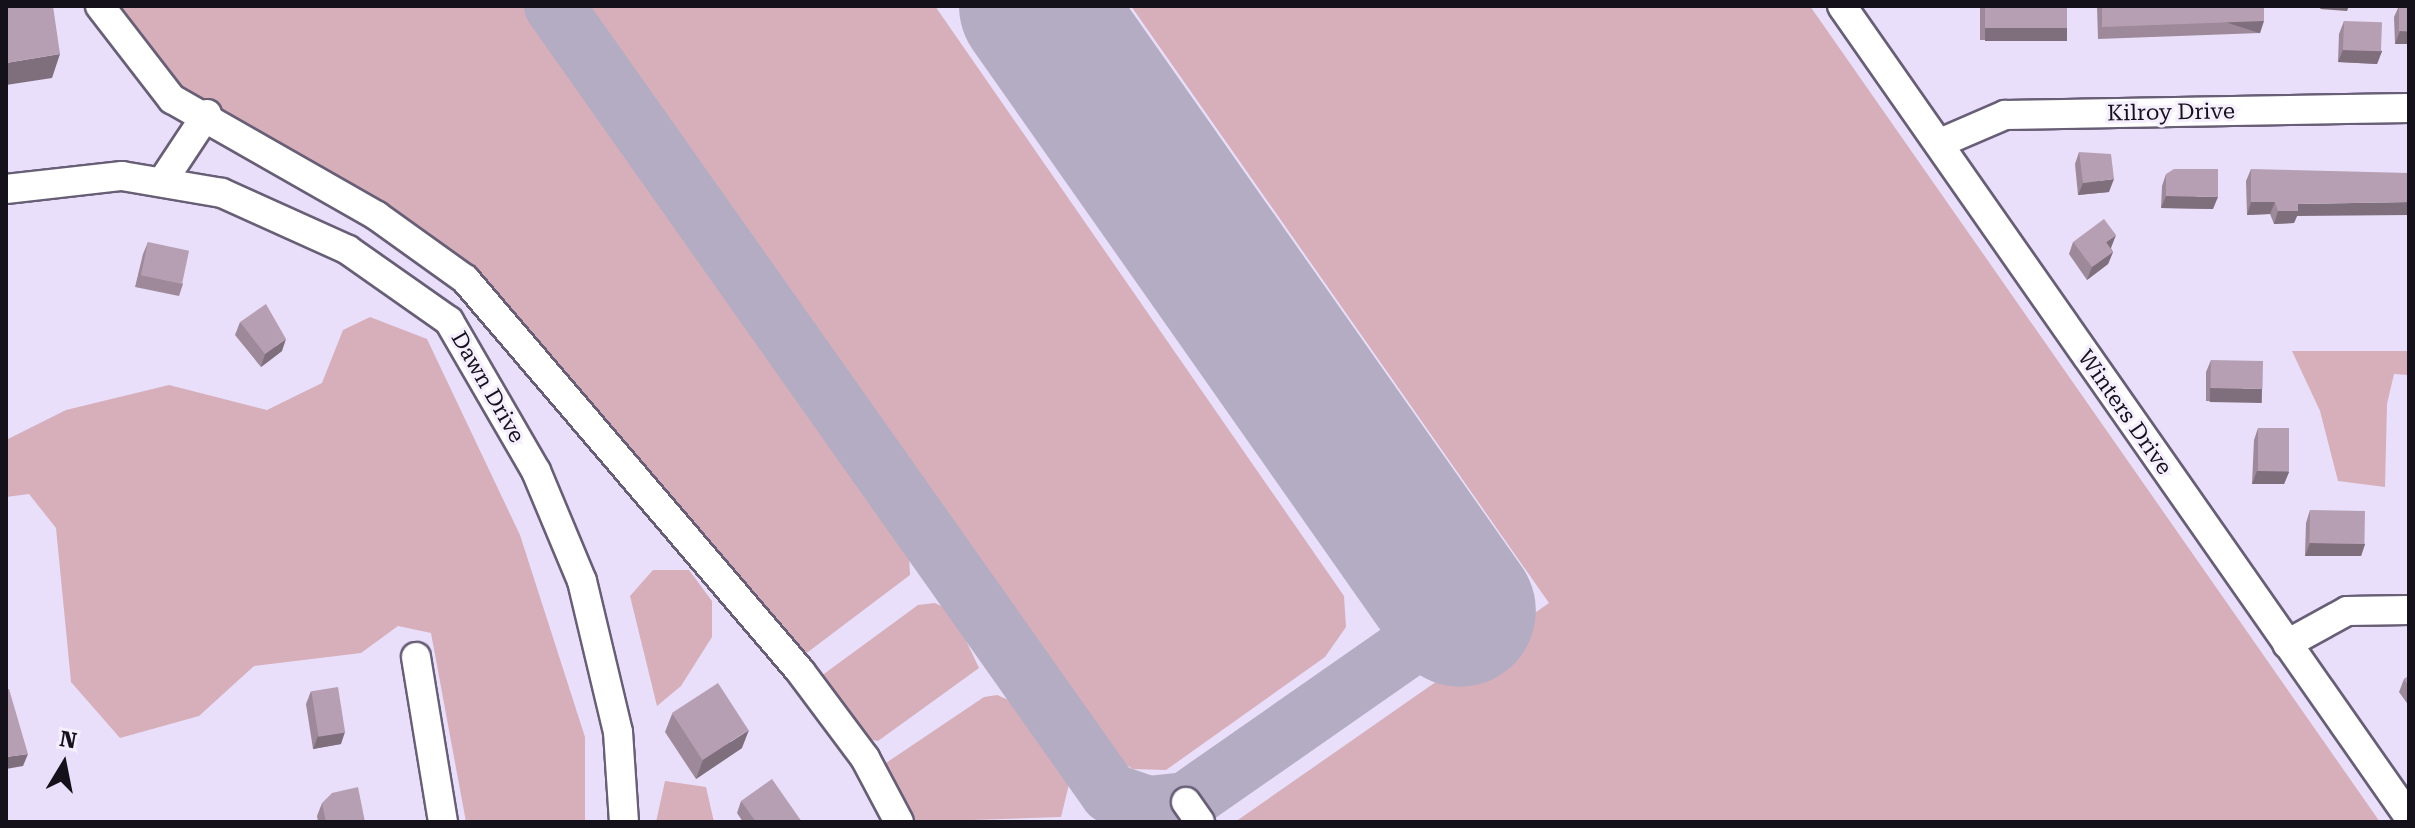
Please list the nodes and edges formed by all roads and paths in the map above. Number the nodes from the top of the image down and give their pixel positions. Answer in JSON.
{"nodes":[{"id":1,"x":100,"y":6,"type":"edge"},
{"id":2,"x":1842,"y":6,"type":"edge"},
{"id":3,"x":2409,"y":108,"type":"edge"},
{"id":4,"x":207,"y":114,"type":"junction"},
{"id":5,"x":1940,"y":143,"type":"junction"},
{"id":6,"x":164,"y":179,"type":"junction"},
{"id":7,"x":6,"y":189,"type":"edge"},
{"id":8,"x":2409,"y":610,"type":"edge"},
{"id":9,"x":2287,"y":644,"type":"junction"},
{"id":10,"x":416,"y":657,"type":"dead end"},
{"id":11,"x":2409,"y":817,"type":"edge"},
{"id":12,"x":443,"y":822,"type":"edge"},
{"id":13,"x":624,"y":822,"type":"edge"},
{"id":14,"x":899,"y":822,"type":"edge"}],
"edges":[{"from":1,"to":4,"type":"street"},
{"from":2,"to":5,"type":"street","name":"Winters Drive"},
{"from":3,"to":5,"type":"street","name":"Kilroy Drive"},
{"from":4,"to":6,"type":"street"},
{"from":4,"to":14,"type":"street"},
{"from":5,"to":9,"type":"street","name":"Winters Drive"},
{"from":6,"to":7,"type":"street","name":"Dawn Drive"},
{"from":6,"to":13,"type":"street","name":"Dawn Drive"},
{"from":8,"to":9,"type":"street"},
{"from":9,"to":11,"type":"street","name":"Winters Drive"},
{"from":10,"to":12,"type":"street"}]}
